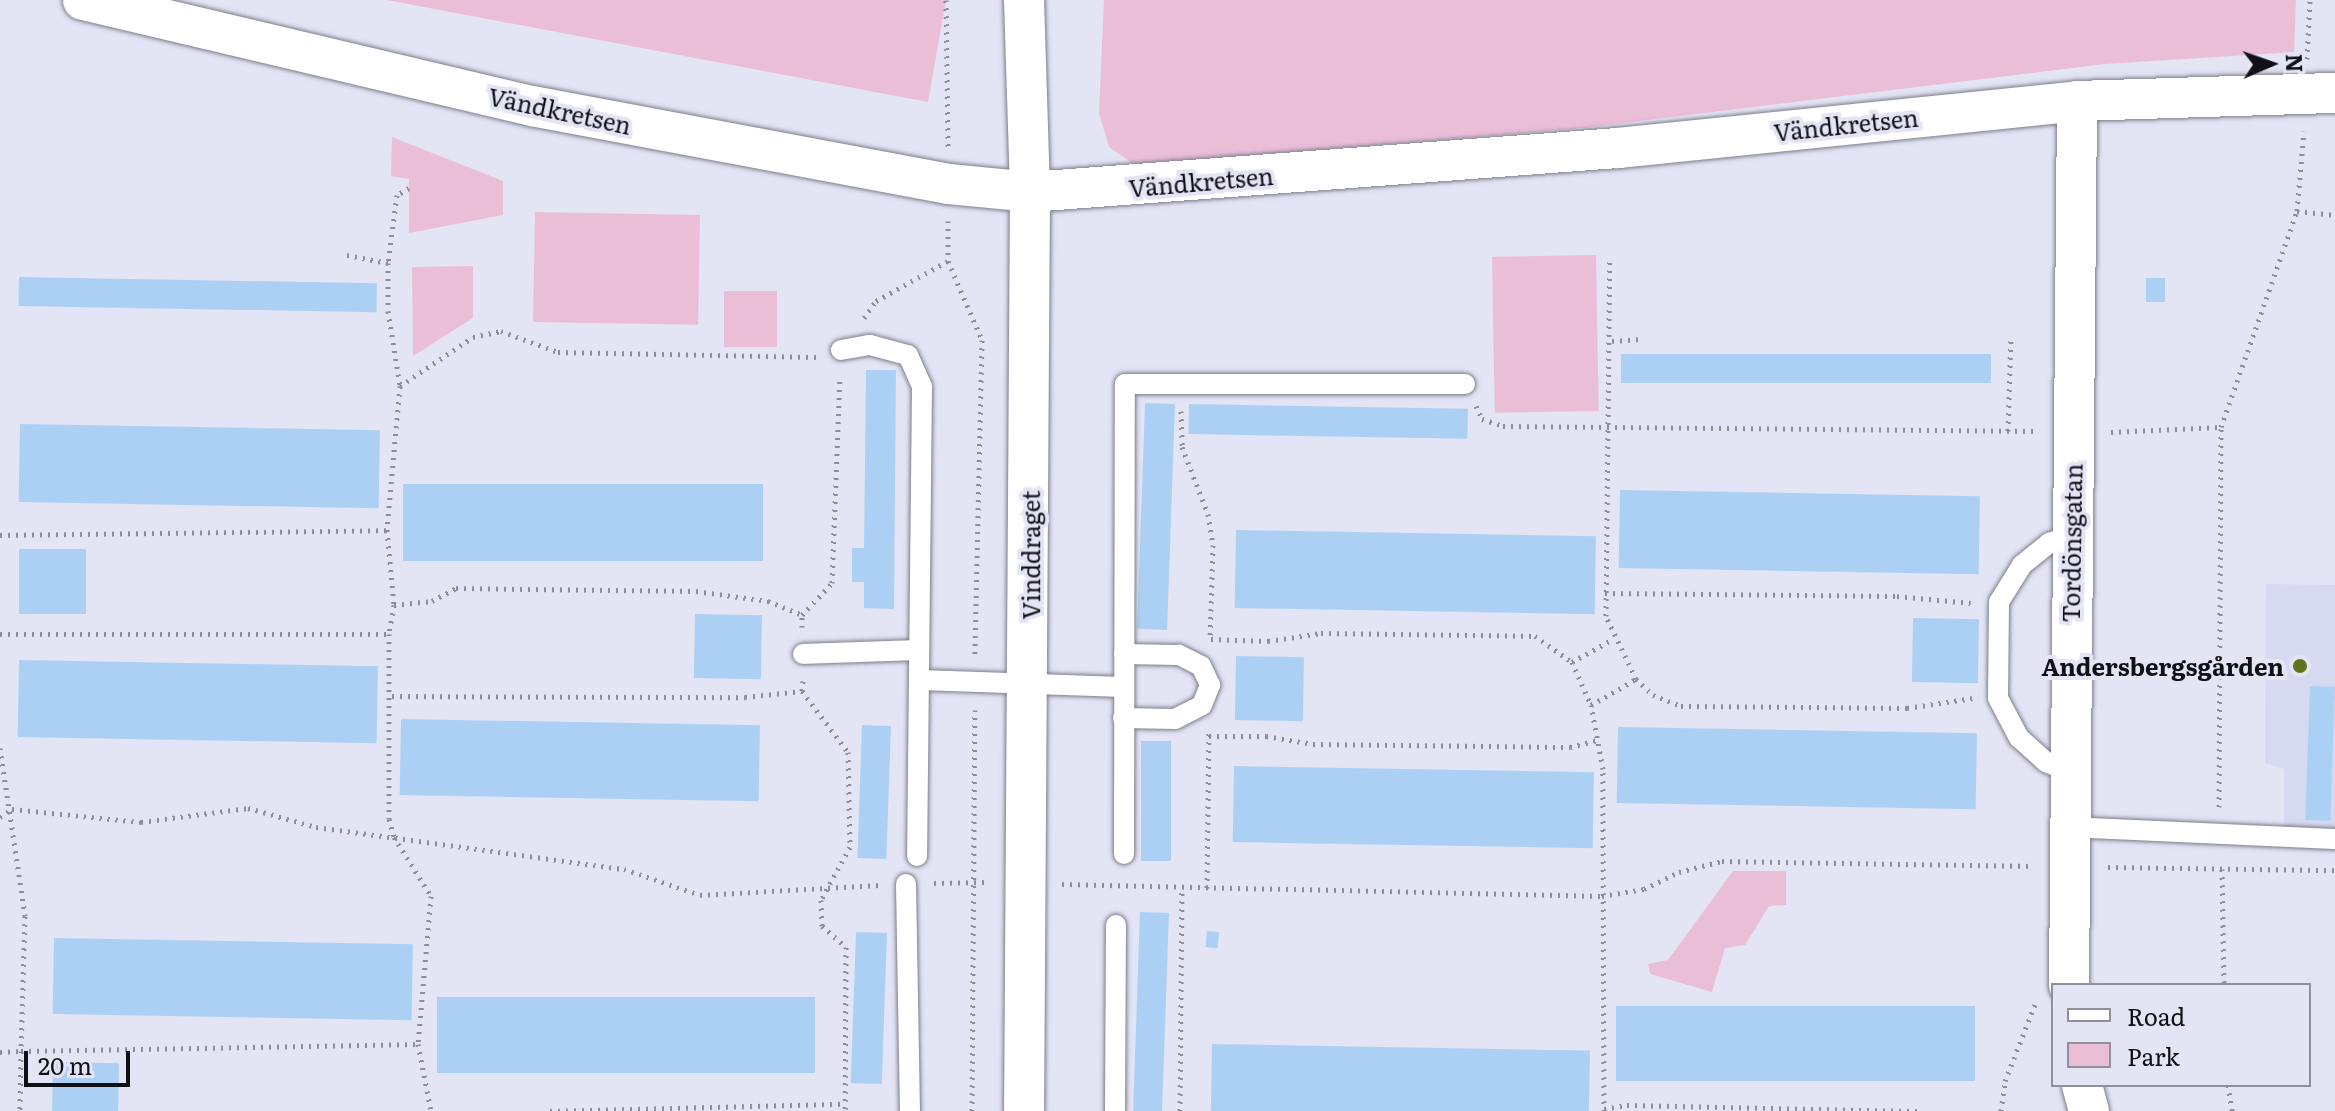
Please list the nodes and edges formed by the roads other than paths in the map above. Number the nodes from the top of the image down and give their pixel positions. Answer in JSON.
{"nodes":[{"id":1,"x":83,"y":0,"type":"edge"},
{"id":2,"x":1024,"y":0,"type":"edge"},
{"id":3,"x":2335,"y":93,"type":"edge"},
{"id":4,"x":2077,"y":101,"type":"junction"},
{"id":5,"x":1030,"y":192,"type":"junction"},
{"id":6,"x":841,"y":350,"type":"road end"},
{"id":7,"x":1465,"y":384,"type":"road end"},
{"id":8,"x":2071,"y":536,"type":"junction"},
{"id":9,"x":916,"y":650,"type":"junction"},
{"id":10,"x":803,"y":654,"type":"road end"},
{"id":11,"x":1124,"y":654,"type":"junction"},
{"id":12,"x":921,"y":680,"type":"junction"},
{"id":13,"x":1029,"y":687,"type":"junction"},
{"id":14,"x":1123,"y":687,"type":"junction"},
{"id":15,"x":1123,"y":718,"type":"junction"},
{"id":16,"x":2068,"y":771,"type":"junction"},
{"id":17,"x":2067,"y":827,"type":"junction"},
{"id":18,"x":2335,"y":839,"type":"edge"},
{"id":19,"x":1124,"y":854,"type":"dead end"},
{"id":20,"x":917,"y":856,"type":"dead end"},
{"id":21,"x":906,"y":884,"type":"road end"},
{"id":22,"x":1116,"y":925,"type":"dead end"},
{"id":23,"x":2069,"y":983,"type":"edge"},
{"id":24,"x":2083,"y":1087,"type":"edge"},
{"id":25,"x":910,"y":1111,"type":"edge"},
{"id":26,"x":1024,"y":1111,"type":"edge"},
{"id":27,"x":1115,"y":1111,"type":"edge"},
{"id":28,"x":2089,"y":1111,"type":"edge"}],
"edges":[{"from":1,"to":5,"type":"street","name":"Vändkretsen"},
{"from":2,"to":5,"type":"street","name":"Vinddraget"},
{"from":3,"to":4,"type":"street","name":"Vändkretsen"},
{"from":4,"to":5,"type":"street","name":"Vändkretsen"},
{"from":4,"to":8,"type":"street","name":"Tordönsgatan"},
{"from":5,"to":13,"type":"street","name":"Vinddraget"},
{"from":6,"to":9,"type":"lane"},
{"from":7,"to":11,"type":"lane"},
{"from":8,"to":16,"type":"street","name":"Tordönsgatan"},
{"from":8,"to":16,"type":"lane"},
{"from":9,"to":10,"type":"lane"},
{"from":9,"to":12,"type":"lane"},
{"from":11,"to":14,"type":"lane"},
{"from":11,"to":15,"type":"lane"},
{"from":12,"to":13,"type":"lane"},
{"from":12,"to":20,"type":"lane"},
{"from":13,"to":14,"type":"lane"},
{"from":13,"to":26,"type":"street","name":"Vinddraget"},
{"from":14,"to":15,"type":"lane"},
{"from":15,"to":19,"type":"lane"},
{"from":16,"to":17,"type":"street","name":"Tordönsgatan"},
{"from":17,"to":18,"type":"lane"},
{"from":17,"to":23,"type":"street","name":"Tordönsgatan"},
{"from":21,"to":25,"type":"lane"},
{"from":22,"to":27,"type":"lane"},
{"from":24,"to":28,"type":"street"}]}
